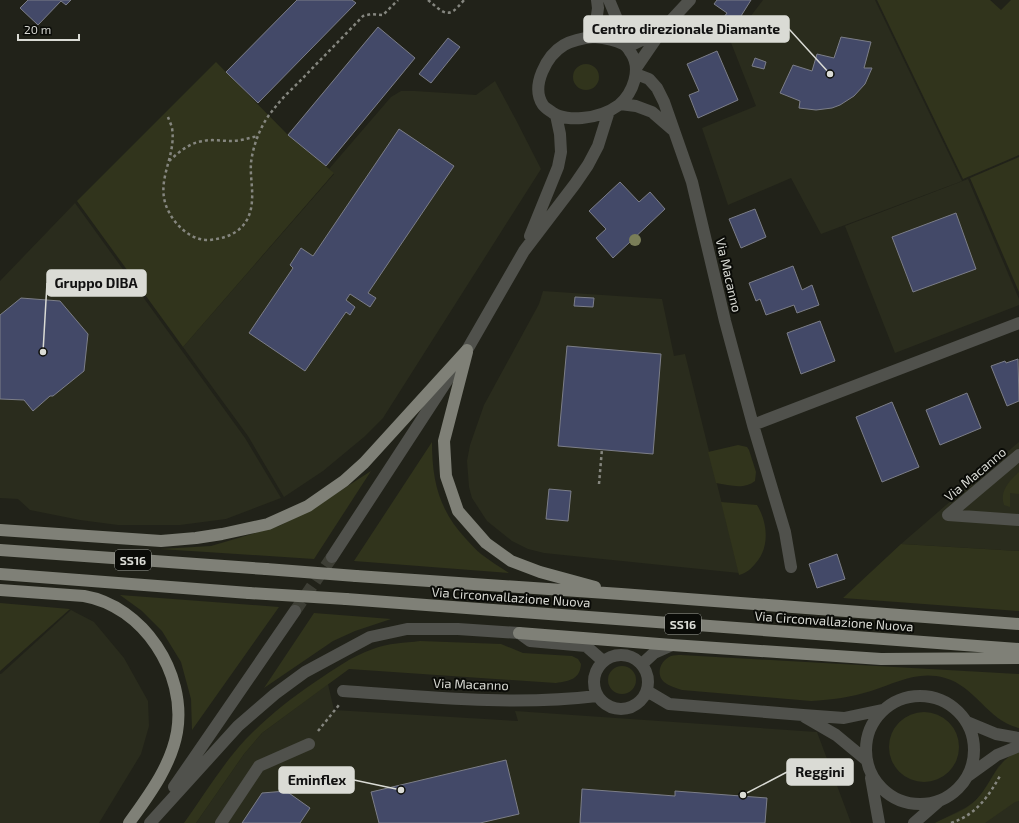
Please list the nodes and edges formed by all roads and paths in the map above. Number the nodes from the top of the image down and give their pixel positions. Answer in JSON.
{"nodes":[{"id":1,"x":398,"y":0,"type":"edge"},
{"id":2,"x":428,"y":0,"type":"edge"},
{"id":3,"x":464,"y":0,"type":"edge"},
{"id":4,"x":597,"y":0,"type":"edge"},
{"id":5,"x":609,"y":0,"type":"edge"},
{"id":6,"x":690,"y":0,"type":"edge"},
{"id":7,"x":662,"y":30,"type":"junction"},
{"id":8,"x":594,"y":37,"type":"junction"},
{"id":9,"x":625,"y":45,"type":"junction"},
{"id":10,"x":636,"y":71,"type":"junction"},
{"id":11,"x":620,"y":104,"type":"junction"},
{"id":12,"x":609,"y":111,"type":"junction"},
{"id":13,"x":556,"y":116,"type":"junction"},
{"id":14,"x":168,"y":117,"type":"dead end"},
{"id":15,"x":675,"y":131,"type":"junction"},
{"id":16,"x":258,"y":136,"type":"junction"},
{"id":17,"x":169,"y":162,"type":"junction"},
{"id":18,"x":524,"y":251,"type":"junction"},
{"id":19,"x":1019,"y":323,"type":"edge"},
{"id":20,"x":467,"y":350,"type":"junction"},
{"id":21,"x":753,"y":425,"type":"junction"},
{"id":22,"x":602,"y":449,"type":"dead end"},
{"id":23,"x":1019,"y":455,"type":"edge"},
{"id":24,"x":599,"y":484,"type":"dead end"},
{"id":25,"x":1019,"y":520,"type":"edge"},
{"id":26,"x":0,"y":530,"type":"edge"},
{"id":27,"x":0,"y":550,"type":"edge"},
{"id":28,"x":332,"y":557,"type":"tunnel mouth"},
{"id":29,"x":791,"y":567,"type":"dead end"},
{"id":30,"x":0,"y":574,"type":"edge"},
{"id":31,"x":0,"y":590,"type":"edge"},
{"id":32,"x":621,"y":594,"type":"junction"},
{"id":33,"x":295,"y":611,"type":"tunnel mouth"},
{"id":34,"x":1019,"y":624,"type":"edge"},
{"id":35,"x":519,"y":633,"type":"junction"},
{"id":36,"x":672,"y":645,"type":"junction"},
{"id":37,"x":1019,"y":649,"type":"edge"},
{"id":38,"x":1019,"y":658,"type":"edge"},
{"id":39,"x":603,"y":661,"type":"junction"},
{"id":40,"x":642,"y":664,"type":"junction"},
{"id":41,"x":343,"y":692,"type":"dead end"},
{"id":42,"x":647,"y":692,"type":"junction"},
{"id":43,"x":597,"y":696,"type":"junction"},
{"id":44,"x":337,"y":707,"type":"dead end"},
{"id":45,"x":882,"y":710,"type":"junction"},
{"id":46,"x":803,"y":715,"type":"junction"},
{"id":47,"x":967,"y":722,"type":"junction"},
{"id":48,"x":1019,"y":738,"type":"edge"},
{"id":49,"x":309,"y":744,"type":"joint"},
{"id":50,"x":1019,"y":746,"type":"edge"},
{"id":51,"x":865,"y":759,"type":"junction"},
{"id":52,"x":1004,"y":768,"type":"dead end"},
{"id":53,"x":871,"y":775,"type":"junction"},
{"id":54,"x":968,"y":776,"type":"junction"},
{"id":55,"x":938,"y":802,"type":"junction"},
{"id":56,"x":129,"y":823,"type":"edge"},
{"id":57,"x":149,"y":823,"type":"edge"},
{"id":58,"x":221,"y":823,"type":"edge"},
{"id":59,"x":879,"y":823,"type":"edge"},
{"id":60,"x":914,"y":823,"type":"edge"},
{"id":61,"x":951,"y":823,"type":"edge"}],
"edges":[{"from":1,"to":16,"type":"path"},
{"from":2,"to":3,"type":"path"},
{"from":4,"to":8,"type":"street"},
{"from":5,"to":9,"type":"street"},
{"from":6,"to":7,"type":"street"},
{"from":7,"to":9,"type":"street"},
{"from":7,"to":10,"type":"street"},
{"from":8,"to":9,"type":"street"},
{"from":8,"to":13,"type":"street"},
{"from":9,"to":10,"type":"street"},
{"from":10,"to":11,"type":"street"},
{"from":10,"to":15,"type":"street","name":"Via Macanno"},
{"from":11,"to":12,"type":"street"},
{"from":11,"to":15,"type":"street"},
{"from":12,"to":13,"type":"street"},
{"from":12,"to":18,"type":"street"},
{"from":13,"to":18,"type":"street"},
{"from":14,"to":17,"type":"path"},
{"from":15,"to":21,"type":"street","name":"Via Macanno"},
{"from":16,"to":17,"type":"path"},
{"from":16,"to":17,"type":"path"},
{"from":18,"to":20,"type":"street"},
{"from":19,"to":21,"type":"street"},
{"from":20,"to":26,"type":"main road"},
{"from":20,"to":28,"type":"street"},
{"from":20,"to":32,"type":"main road"},
{"from":21,"to":29,"type":"street","name":"Via Macanno"},
{"from":22,"to":24,"type":"path"},
{"from":23,"to":25,"type":"street","name":"Via Macanno"},
{"from":27,"to":32,"type":"main road","name":"Via Circonvallazione Nuova","number":"SS16","bridge":true},
{"from":30,"to":37,"type":"main road","name":"Via Circonvallazione Nuova","number":"SS16","bridge":true},
{"from":31,"to":56,"type":"main road"},
{"from":32,"to":34,"type":"main road","name":"Via Circonvallazione Nuova","number":"SS16"},
{"from":33,"to":57,"type":"street"},
{"from":35,"to":36,"type":"main road"},
{"from":35,"to":39,"type":"street"},
{"from":35,"to":57,"type":"street"},
{"from":36,"to":38,"type":"main road"},
{"from":36,"to":40,"type":"street"},
{"from":39,"to":40,"type":"street"},
{"from":39,"to":43,"type":"street"},
{"from":40,"to":42,"type":"street"},
{"from":41,"to":43,"type":"street","name":"Via Macanno"},
{"from":42,"to":43,"type":"street"},
{"from":42,"to":46,"type":"street"},
{"from":44,"to":49,"type":"path"},
{"from":45,"to":46,"type":"street"},
{"from":45,"to":47,"type":"street"},
{"from":45,"to":51,"type":"street"},
{"from":46,"to":51,"type":"street"},
{"from":47,"to":48,"type":"street"},
{"from":47,"to":54,"type":"street"},
{"from":49,"to":58,"type":"street"},
{"from":50,"to":54,"type":"street"},
{"from":51,"to":53,"type":"street"},
{"from":52,"to":61,"type":"path"},
{"from":53,"to":55,"type":"street"},
{"from":53,"to":59,"type":"street"},
{"from":54,"to":55,"type":"street"},
{"from":55,"to":60,"type":"street"}]}
